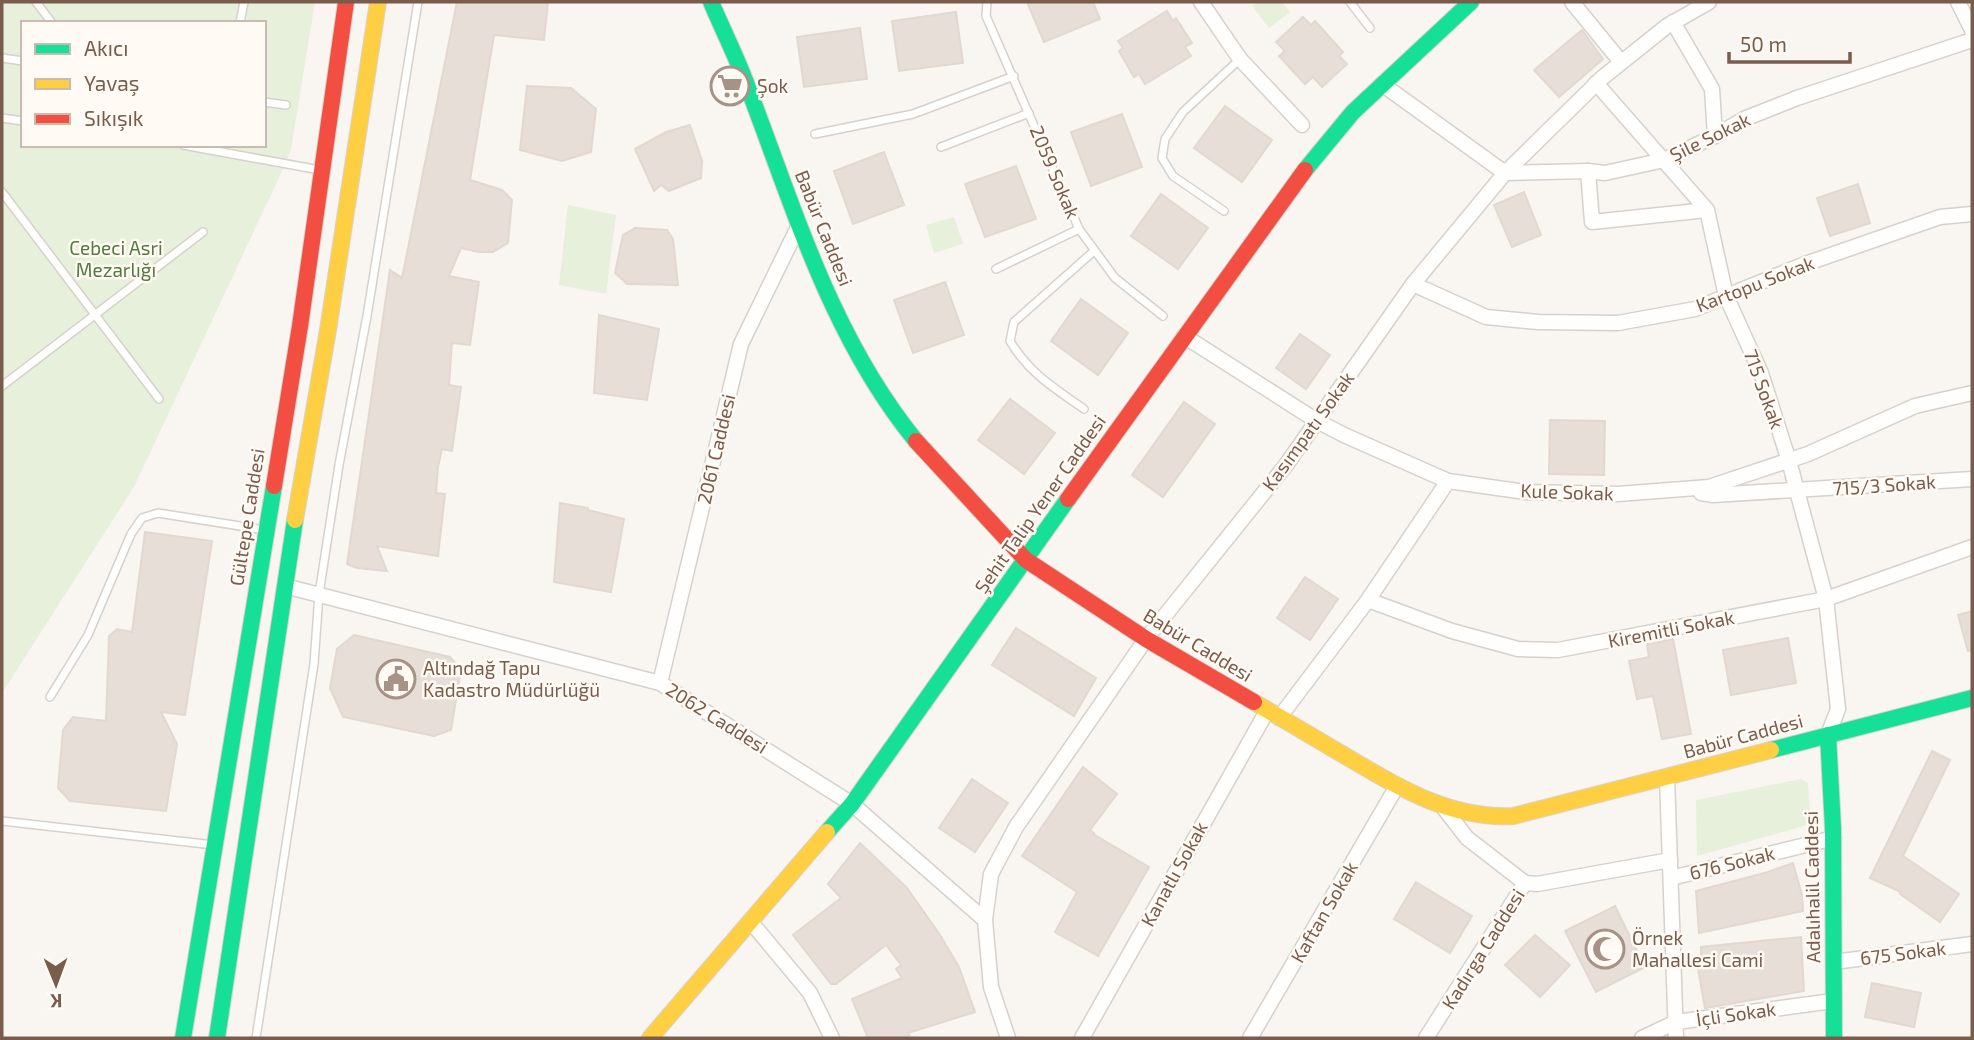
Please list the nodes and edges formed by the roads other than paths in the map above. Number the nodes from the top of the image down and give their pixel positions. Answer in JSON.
{"nodes":[{"id":1,"x":36,"y":2,"type":"edge"},
{"id":2,"x":243,"y":2,"type":"edge"},
{"id":3,"x":346,"y":2,"type":"edge"},
{"id":4,"x":378,"y":2,"type":"edge"},
{"id":5,"x":418,"y":2,"type":"edge"},
{"id":6,"x":711,"y":2,"type":"edge"},
{"id":7,"x":987,"y":2,"type":"edge"},
{"id":8,"x":1201,"y":2,"type":"edge"},
{"id":9,"x":1350,"y":2,"type":"edge"},
{"id":10,"x":1471,"y":2,"type":"edge"},
{"id":11,"x":1572,"y":2,"type":"edge"},
{"id":12,"x":1709,"y":2,"type":"edge"},
{"id":13,"x":1958,"y":2,"type":"edge"},
{"id":14,"x":50,"y":21,"type":"edge"},
{"id":15,"x":240,"y":21,"type":"edge"},
{"id":16,"x":1673,"y":22,"type":"junction"},
{"id":17,"x":1370,"y":28,"type":"dead end"},
{"id":18,"x":1972,"y":30,"type":"edge"},
{"id":19,"x":1972,"y":40,"type":"edge"},
{"id":20,"x":2,"y":58,"type":"edge"},
{"id":21,"x":1240,"y":59,"type":"junction"},
{"id":22,"x":21,"y":61,"type":"edge"},
{"id":23,"x":1621,"y":62,"type":"junction"},
{"id":24,"x":1014,"y":76,"type":"junction"},
{"id":25,"x":1597,"y":83,"type":"junction"},
{"id":26,"x":1382,"y":84,"type":"junction"},
{"id":27,"x":266,"y":102,"type":"edge"},
{"id":28,"x":286,"y":105,"type":"dead end"},
{"id":29,"x":1029,"y":113,"type":"junction"},
{"id":30,"x":2,"y":118,"type":"edge"},
{"id":31,"x":21,"y":121,"type":"edge"},
{"id":32,"x":1302,"y":125,"type":"dead end"},
{"id":33,"x":815,"y":134,"type":"dead end"},
{"id":34,"x":1715,"y":136,"type":"junction"},
{"id":35,"x":194,"y":147,"type":"edge"},
{"id":36,"x":941,"y":147,"type":"dead end"},
{"id":37,"x":1664,"y":160,"type":"junction"},
{"id":38,"x":322,"y":171,"type":"junction"},
{"id":39,"x":1588,"y":171,"type":"junction"},
{"id":40,"x":1505,"y":173,"type":"junction"},
{"id":41,"x":2,"y":192,"type":"edge"},
{"id":42,"x":1707,"y":210,"type":"junction"},
{"id":43,"x":1224,"y":211,"type":"dead end"},
{"id":44,"x":1972,"y":214,"type":"edge"},
{"id":45,"x":799,"y":225,"type":"junction"},
{"id":46,"x":1079,"y":229,"type":"junction"},
{"id":47,"x":203,"y":232,"type":"dead end"},
{"id":48,"x":1094,"y":251,"type":"junction"},
{"id":49,"x":996,"y":269,"type":"dead end"},
{"id":50,"x":1413,"y":285,"type":"junction"},
{"id":51,"x":1726,"y":296,"type":"junction"},
{"id":52,"x":95,"y":315,"type":"junction"},
{"id":53,"x":1163,"y":316,"type":"dead end"},
{"id":54,"x":1184,"y":336,"type":"junction"},
{"id":55,"x":2,"y":386,"type":"edge"},
{"id":56,"x":1972,"y":393,"type":"edge"},
{"id":57,"x":159,"y":399,"type":"dead end"},
{"id":58,"x":1084,"y":409,"type":"dead end"},
{"id":59,"x":1317,"y":421,"type":"junction"},
{"id":60,"x":1789,"y":461,"type":"junction"},
{"id":61,"x":1972,"y":479,"type":"edge"},
{"id":62,"x":1448,"y":481,"type":"junction"},
{"id":63,"x":1674,"y":490,"type":"junction"},
{"id":64,"x":1796,"y":491,"type":"junction"},
{"id":65,"x":266,"y":530,"type":"junction"},
{"id":66,"x":1972,"y":547,"type":"edge"},
{"id":67,"x":1026,"y":560,"type":"junction"},
{"id":68,"x":285,"y":586,"type":"junction"},
{"id":69,"x":319,"y":594,"type":"junction"},
{"id":70,"x":1826,"y":598,"type":"junction"},
{"id":71,"x":1368,"y":600,"type":"junction"},
{"id":72,"x":1146,"y":639,"type":"junction"},
{"id":73,"x":660,"y":682,"type":"junction"},
{"id":74,"x":50,"y":697,"type":"dead end"},
{"id":75,"x":1972,"y":698,"type":"edge"},
{"id":76,"x":1273,"y":714,"type":"junction"},
{"id":77,"x":1828,"y":735,"type":"junction"},
{"id":78,"x":1667,"y":778,"type":"junction"},
{"id":79,"x":1397,"y":786,"type":"junction"},
{"id":80,"x":852,"y":804,"type":"junction"},
{"id":81,"x":1443,"y":807,"type":"junction"},
{"id":82,"x":2,"y":821,"type":"edge"},
{"id":83,"x":1834,"y":838,"type":"junction"},
{"id":84,"x":214,"y":845,"type":"junction"},
{"id":85,"x":1670,"y":860,"type":"junction"},
{"id":86,"x":1671,"y":878,"type":"junction"},
{"id":87,"x":1525,"y":883,"type":"junction"},
{"id":88,"x":985,"y":920,"type":"junction"},
{"id":89,"x":751,"y":922,"type":"junction"},
{"id":90,"x":1972,"y":944,"type":"edge"},
{"id":91,"x":1833,"y":962,"type":"junction"},
{"id":92,"x":1833,"y":1001,"type":"junction"},
{"id":93,"x":1676,"y":1022,"type":"junction"},
{"id":94,"x":654,"y":1036,"type":"edge"},
{"id":95,"x":183,"y":1038,"type":"edge"},
{"id":96,"x":217,"y":1038,"type":"edge"},
{"id":97,"x":256,"y":1038,"type":"edge"},
{"id":98,"x":832,"y":1038,"type":"edge"},
{"id":99,"x":1008,"y":1038,"type":"edge"},
{"id":100,"x":1082,"y":1038,"type":"edge"},
{"id":101,"x":1250,"y":1038,"type":"edge"},
{"id":102,"x":1426,"y":1038,"type":"edge"},
{"id":103,"x":1642,"y":1038,"type":"edge"},
{"id":104,"x":1676,"y":1038,"type":"edge"},
{"id":105,"x":1834,"y":1038,"type":"edge"}],
"edges":[{"from":1,"to":14,"type":"lane"},
{"from":2,"to":15,"type":"lane"},
{"from":3,"to":38,"type":"main road","name":"Gültepe Caddesi"},
{"from":4,"to":68,"type":"main road"},
{"from":5,"to":69,"type":"lane"},
{"from":6,"to":45,"type":"main road","name":"Babür Caddesi"},
{"from":7,"to":24,"type":"lane","name":"2059 Sokak"},
{"from":8,"to":21,"type":"street"},
{"from":9,"to":17,"type":"lane"},
{"from":10,"to":26,"type":"main road","name":"Şehit Talip Yener Caddesi"},
{"from":11,"to":23,"type":"street"},
{"from":12,"to":16,"type":"street","name":"Kasımpatı Sokak"},
{"from":13,"to":18,"type":"street"},
{"from":16,"to":23,"type":"street","name":"Kasımpatı Sokak"},
{"from":16,"to":34,"type":"street"},
{"from":19,"to":34,"type":"street","name":"Şile Sokak"},
{"from":20,"to":22,"type":"lane"},
{"from":21,"to":32,"type":"street"},
{"from":21,"to":43,"type":"lane"},
{"from":23,"to":25,"type":"street","name":"Kasımpatı Sokak"},
{"from":24,"to":29,"type":"lane","name":"2059 Sokak"},
{"from":24,"to":33,"type":"lane"},
{"from":25,"to":37,"type":"street","name":"715 Sokak"},
{"from":25,"to":40,"type":"street","name":"Kasımpatı Sokak"},
{"from":26,"to":40,"type":"street"},
{"from":26,"to":54,"type":"main road","name":"Şehit Talip Yener Caddesi"},
{"from":27,"to":28,"type":"lane"},
{"from":29,"to":36,"type":"lane"},
{"from":29,"to":46,"type":"lane","name":"2059 Sokak"},
{"from":30,"to":31,"type":"lane"},
{"from":34,"to":37,"type":"street","name":"Şile Sokak"},
{"from":35,"to":38,"type":"lane"},
{"from":37,"to":39,"type":"street","name":"Şile Sokak"},
{"from":37,"to":42,"type":"street","name":"715 Sokak"},
{"from":38,"to":65,"type":"main road","name":"Gültepe Caddesi"},
{"from":39,"to":40,"type":"street","name":"Şile Sokak"},
{"from":39,"to":42,"type":"street"},
{"from":40,"to":50,"type":"street","name":"Kasımpatı Sokak"},
{"from":41,"to":52,"type":"lane"},
{"from":42,"to":51,"type":"street","name":"715 Sokak"},
{"from":44,"to":51,"type":"street","name":"Kartopu Sokak"},
{"from":45,"to":67,"type":"main road","name":"Babür Caddesi"},
{"from":45,"to":73,"type":"street","name":"2061 Caddesi"},
{"from":46,"to":48,"type":"lane","name":"2059 Sokak"},
{"from":46,"to":49,"type":"lane"},
{"from":47,"to":52,"type":"lane"},
{"from":48,"to":53,"type":"lane","name":"2059 Sokak"},
{"from":48,"to":58,"type":"lane"},
{"from":50,"to":51,"type":"street","name":"Kartopu Sokak"},
{"from":50,"to":59,"type":"street","name":"Kasımpatı Sokak"},
{"from":51,"to":60,"type":"street","name":"715 Sokak"},
{"from":52,"to":55,"type":"lane"},
{"from":52,"to":57,"type":"lane"},
{"from":54,"to":59,"type":"street","name":"Kule Sokak"},
{"from":54,"to":67,"type":"main road","name":"Şehit Talip Yener Caddesi"},
{"from":56,"to":60,"type":"street","name":"Kule Sokak"},
{"from":59,"to":62,"type":"street","name":"Kule Sokak"},
{"from":59,"to":72,"type":"street","name":"Kasımpatı Sokak"},
{"from":60,"to":63,"type":"street","name":"Kule Sokak"},
{"from":60,"to":64,"type":"street","name":"715 Sokak"},
{"from":61,"to":64,"type":"street","name":"715/3 Sokak"},
{"from":62,"to":63,"type":"street","name":"Kule Sokak"},
{"from":62,"to":71,"type":"street","name":"Kanatlı Sokak"},
{"from":63,"to":64,"type":"street","name":"715/3 Sokak"},
{"from":64,"to":70,"type":"street","name":"715 Sokak"},
{"from":65,"to":74,"type":"lane"},
{"from":65,"to":84,"type":"main road","name":"Gültepe Caddesi"},
{"from":66,"to":70,"type":"street","name":"Kiremitli Sokak"},
{"from":67,"to":72,"type":"main road","name":"Babür Caddesi"},
{"from":67,"to":80,"type":"main road","name":"Şehit Talip Yener Caddesi"},
{"from":68,"to":69,"type":"street","name":"2062 Caddesi"},
{"from":68,"to":96,"type":"main road"},
{"from":69,"to":73,"type":"street","name":"2062 Caddesi"},
{"from":69,"to":97,"type":"lane"},
{"from":70,"to":71,"type":"street","name":"Kiremitli Sokak"},
{"from":70,"to":77,"type":"street","name":"715 Sokak"},
{"from":71,"to":76,"type":"street","name":"Kanatlı Sokak"},
{"from":72,"to":76,"type":"main road","name":"Babür Caddesi"},
{"from":72,"to":88,"type":"street","name":"Kasımpatı Sokak"},
{"from":73,"to":80,"type":"street","name":"2062 Caddesi"},
{"from":75,"to":77,"type":"main road","name":"Babür Caddesi"},
{"from":76,"to":79,"type":"main road","name":"Babür Caddesi"},
{"from":76,"to":100,"type":"street","name":"Kanatlı Sokak"},
{"from":77,"to":78,"type":"main road","name":"Babür Caddesi"},
{"from":77,"to":83,"type":"main road","name":"Adalıhalil Caddesi"},
{"from":78,"to":81,"type":"main road","name":"Babür Caddesi"},
{"from":78,"to":85,"type":"street"},
{"from":79,"to":81,"type":"main road","name":"Babür Caddesi"},
{"from":79,"to":101,"type":"street","name":"Kaftan Sokak"},
{"from":80,"to":88,"type":"street","name":"2062 Caddesi"},
{"from":80,"to":89,"type":"main road","name":"Şehit Talip Yener Caddesi"},
{"from":81,"to":87,"type":"street","name":"Kadırga Caddesi"},
{"from":82,"to":84,"type":"lane"},
{"from":83,"to":86,"type":"street","name":"676 Sokak"},
{"from":83,"to":91,"type":"main road","name":"Adalıhalil Caddesi"},
{"from":84,"to":95,"type":"main road","name":"Gültepe Caddesi"},
{"from":85,"to":86,"type":"street"},
{"from":85,"to":87,"type":"street"},
{"from":86,"to":93,"type":"street"},
{"from":87,"to":102,"type":"street","name":"Kadırga Caddesi"},
{"from":88,"to":99,"type":"street","name":"Kasımpatı Sokak"},
{"from":89,"to":94,"type":"main road","name":"Şehit Talip Yener Caddesi"},
{"from":89,"to":98,"type":"street"},
{"from":90,"to":91,"type":"street","name":"675 Sokak"},
{"from":91,"to":92,"type":"main road","name":"Adalıhalil Caddesi"},
{"from":92,"to":93,"type":"street","name":"İçli Sokak"},
{"from":92,"to":105,"type":"main road","name":"Adalıhalil Caddesi"},
{"from":93,"to":103,"type":"street","name":"İçli Sokak"},
{"from":93,"to":104,"type":"street"}]}
